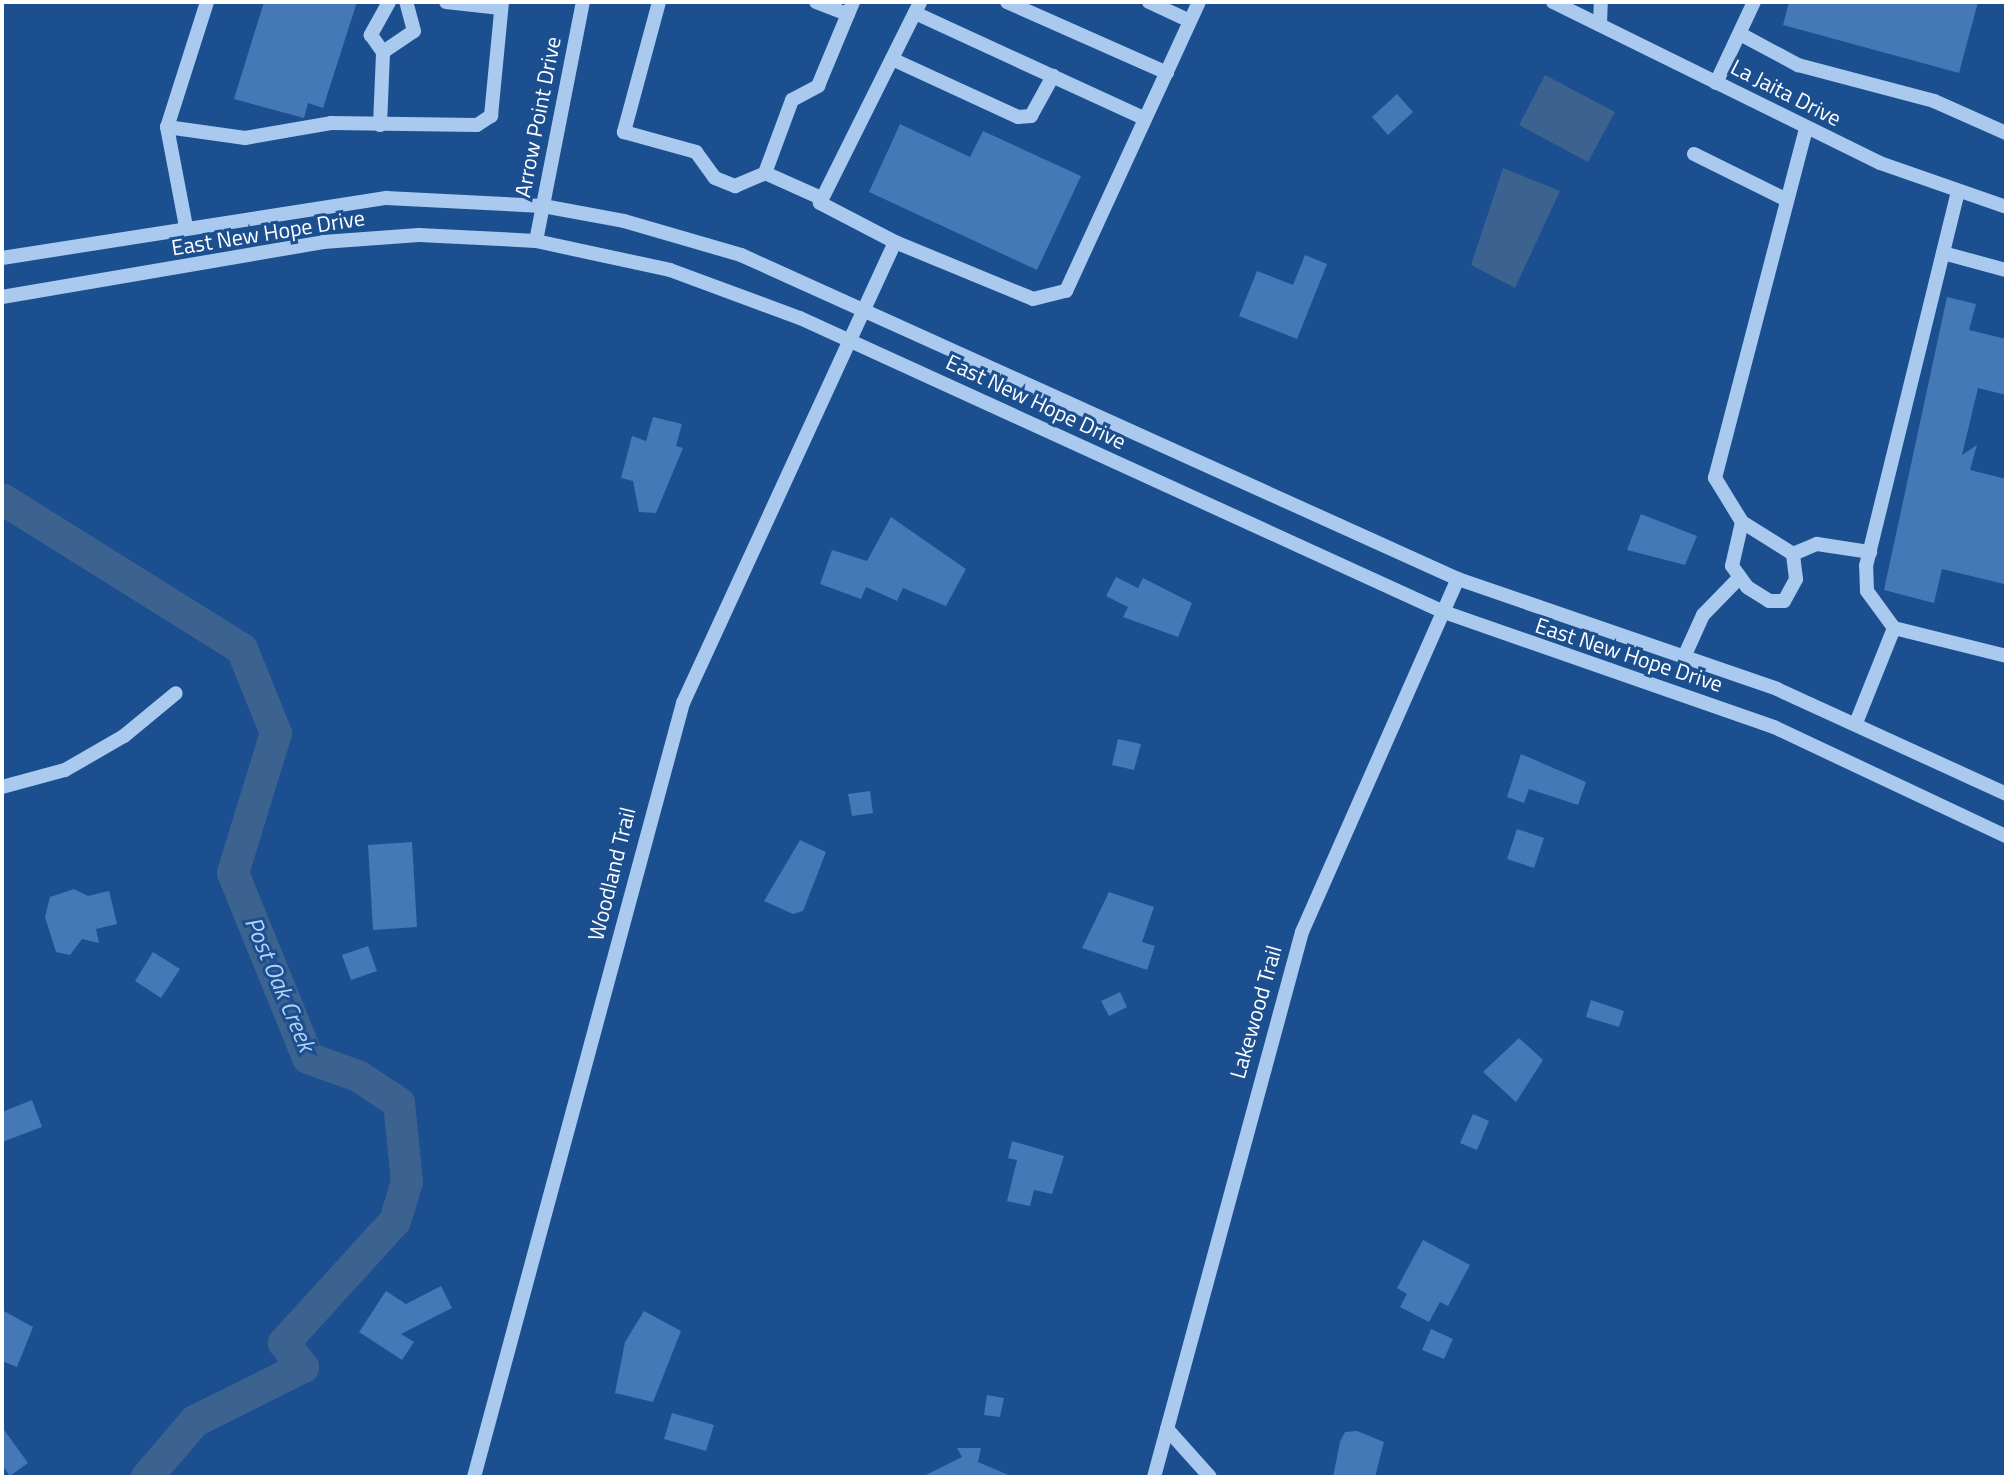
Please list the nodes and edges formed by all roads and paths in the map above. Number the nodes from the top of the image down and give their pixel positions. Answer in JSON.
{"nodes":[{"id":1,"x":207,"y":2,"type":"edge"},
{"id":2,"x":389,"y":2,"type":"edge"},
{"id":3,"x":406,"y":2,"type":"edge"},
{"id":4,"x":446,"y":2,"type":"edge"},
{"id":5,"x":583,"y":2,"type":"edge"},
{"id":6,"x":659,"y":2,"type":"edge"},
{"id":7,"x":816,"y":2,"type":"edge"},
{"id":8,"x":1007,"y":2,"type":"edge"},
{"id":9,"x":1149,"y":2,"type":"edge"},
{"id":10,"x":1199,"y":2,"type":"edge"},
{"id":11,"x":1553,"y":2,"type":"edge"},
{"id":12,"x":1601,"y":2,"type":"edge"},
{"id":13,"x":1754,"y":2,"type":"edge"},
{"id":14,"x":501,"y":5,"type":"edge"},
{"id":15,"x":917,"y":7,"type":"edge"},
{"id":16,"x":851,"y":8,"type":"edge"},
{"id":17,"x":1190,"y":21,"type":"junction"},
{"id":18,"x":1600,"y":25,"type":"junction"},
{"id":19,"x":1742,"y":35,"type":"junction"},
{"id":20,"x":383,"y":52,"type":"junction"},
{"id":21,"x":892,"y":59,"type":"junction"},
{"id":22,"x":1167,"y":73,"type":"junction"},
{"id":23,"x":1053,"y":76,"type":"junction"},
{"id":24,"x":1716,"y":83,"type":"junction"},
{"id":25,"x":1145,"y":119,"type":"junction"},
{"id":26,"x":380,"y":125,"type":"junction"},
{"id":27,"x":167,"y":127,"type":"junction"},
{"id":28,"x":1806,"y":129,"type":"junction"},
{"id":29,"x":2006,"y":133,"type":"edge"},
{"id":30,"x":1694,"y":154,"type":"dead end"},
{"id":31,"x":765,"y":173,"type":"junction"},
{"id":32,"x":1958,"y":192,"type":"junction"},
{"id":33,"x":821,"y":198,"type":"junction"},
{"id":34,"x":1783,"y":198,"type":"junction"},
{"id":35,"x":543,"y":206,"type":"junction"},
{"id":36,"x":2006,"y":207,"type":"edge"},
{"id":37,"x":186,"y":227,"type":"junction"},
{"id":38,"x":536,"y":241,"type":"junction"},
{"id":39,"x":895,"y":242,"type":"junction"},
{"id":40,"x":1943,"y":253,"type":"junction"},
{"id":41,"x":2,"y":258,"type":"edge"},
{"id":42,"x":2006,"y":270,"type":"edge"},
{"id":43,"x":2,"y":297,"type":"edge"},
{"id":44,"x":864,"y":307,"type":"junction"},
{"id":45,"x":848,"y":340,"type":"junction"},
{"id":46,"x":1742,"y":522,"type":"junction"},
{"id":47,"x":1870,"y":552,"type":"junction"},
{"id":48,"x":1793,"y":554,"type":"junction"},
{"id":49,"x":1740,"y":577,"type":"junction"},
{"id":50,"x":1458,"y":579,"type":"junction"},
{"id":51,"x":1444,"y":612,"type":"junction"},
{"id":52,"x":1894,"y":628,"type":"junction"},
{"id":53,"x":2006,"y":656,"type":"edge"},
{"id":54,"x":1684,"y":657,"type":"junction"},
{"id":55,"x":176,"y":693,"type":"dead end"},
{"id":56,"x":1856,"y":723,"type":"junction"},
{"id":57,"x":2,"y":787,"type":"edge"},
{"id":58,"x":2006,"y":794,"type":"edge"},
{"id":59,"x":2006,"y":836,"type":"edge"},
{"id":60,"x":1167,"y":1429,"type":"junction"},
{"id":61,"x":474,"y":1477,"type":"edge"},
{"id":62,"x":1154,"y":1477,"type":"edge"},
{"id":63,"x":1210,"y":1477,"type":"edge"}],
"edges":[{"from":1,"to":27,"type":"street"},
{"from":2,"to":20,"type":"street"},
{"from":3,"to":20,"type":"street"},
{"from":4,"to":14,"type":"street"},
{"from":5,"to":35,"type":"street","name":"Arrow Point Drive"},
{"from":6,"to":31,"type":"street"},
{"from":7,"to":16,"type":"street"},
{"from":8,"to":22,"type":"street"},
{"from":9,"to":17,"type":"street"},
{"from":10,"to":17,"type":"street"},
{"from":11,"to":18,"type":"street","name":"La Jaita Drive"},
{"from":12,"to":18,"type":"street"},
{"from":13,"to":19,"type":"street"},
{"from":14,"to":26,"type":"street"},
{"from":15,"to":21,"type":"street"},
{"from":15,"to":23,"type":"street"},
{"from":16,"to":31,"type":"street"},
{"from":17,"to":22,"type":"street"},
{"from":18,"to":24,"type":"street","name":"La Jaita Drive"},
{"from":19,"to":24,"type":"street"},
{"from":19,"to":29,"type":"street"},
{"from":20,"to":26,"type":"street"},
{"from":21,"to":23,"type":"street"},
{"from":21,"to":33,"type":"street"},
{"from":22,"to":25,"type":"street"},
{"from":23,"to":25,"type":"street"},
{"from":24,"to":28,"type":"street","name":"La Jaita Drive"},
{"from":25,"to":39,"type":"street"},
{"from":26,"to":27,"type":"street"},
{"from":27,"to":37,"type":"street"},
{"from":28,"to":32,"type":"street","name":"La Jaita Drive"},
{"from":28,"to":34,"type":"street"},
{"from":30,"to":34,"type":"street"},
{"from":31,"to":33,"type":"street"},
{"from":32,"to":36,"type":"street","name":"La Jaita Drive"},
{"from":32,"to":40,"type":"street"},
{"from":33,"to":39,"type":"street"},
{"from":34,"to":46,"type":"street"},
{"from":35,"to":37,"type":"street","name":"East New Hope Drive"},
{"from":35,"to":38,"type":"street","name":"Arrow Point Drive"},
{"from":35,"to":44,"type":"street","name":"East New Hope Drive"},
{"from":37,"to":41,"type":"street","name":"East New Hope Drive"},
{"from":38,"to":43,"type":"street","name":"East New Hope Drive"},
{"from":38,"to":45,"type":"street","name":"East New Hope Drive"},
{"from":39,"to":44,"type":"street","name":"Woodland Trail"},
{"from":40,"to":42,"type":"street"},
{"from":40,"to":47,"type":"street"},
{"from":44,"to":45,"type":"street","name":"Woodland Trail"},
{"from":44,"to":50,"type":"street","name":"East New Hope Drive"},
{"from":45,"to":51,"type":"street","name":"East New Hope Drive"},
{"from":45,"to":61,"type":"street","name":"Woodland Trail"},
{"from":46,"to":48,"type":"street"},
{"from":46,"to":49,"type":"street"},
{"from":47,"to":48,"type":"street"},
{"from":47,"to":52,"type":"street"},
{"from":48,"to":49,"type":"street"},
{"from":49,"to":54,"type":"street"},
{"from":50,"to":51,"type":"street","name":"Lakewood Trail"},
{"from":50,"to":54,"type":"street","name":"East New Hope Drive"},
{"from":51,"to":59,"type":"street","name":"East New Hope Drive"},
{"from":51,"to":60,"type":"street","name":"Lakewood Trail"},
{"from":52,"to":53,"type":"street"},
{"from":52,"to":56,"type":"street"},
{"from":54,"to":56,"type":"street","name":"East New Hope Drive"},
{"from":55,"to":57,"type":"street"},
{"from":56,"to":58,"type":"street","name":"East New Hope Drive"},
{"from":60,"to":62,"type":"street","name":"Lakewood Trail"},
{"from":60,"to":63,"type":"street"}]}
